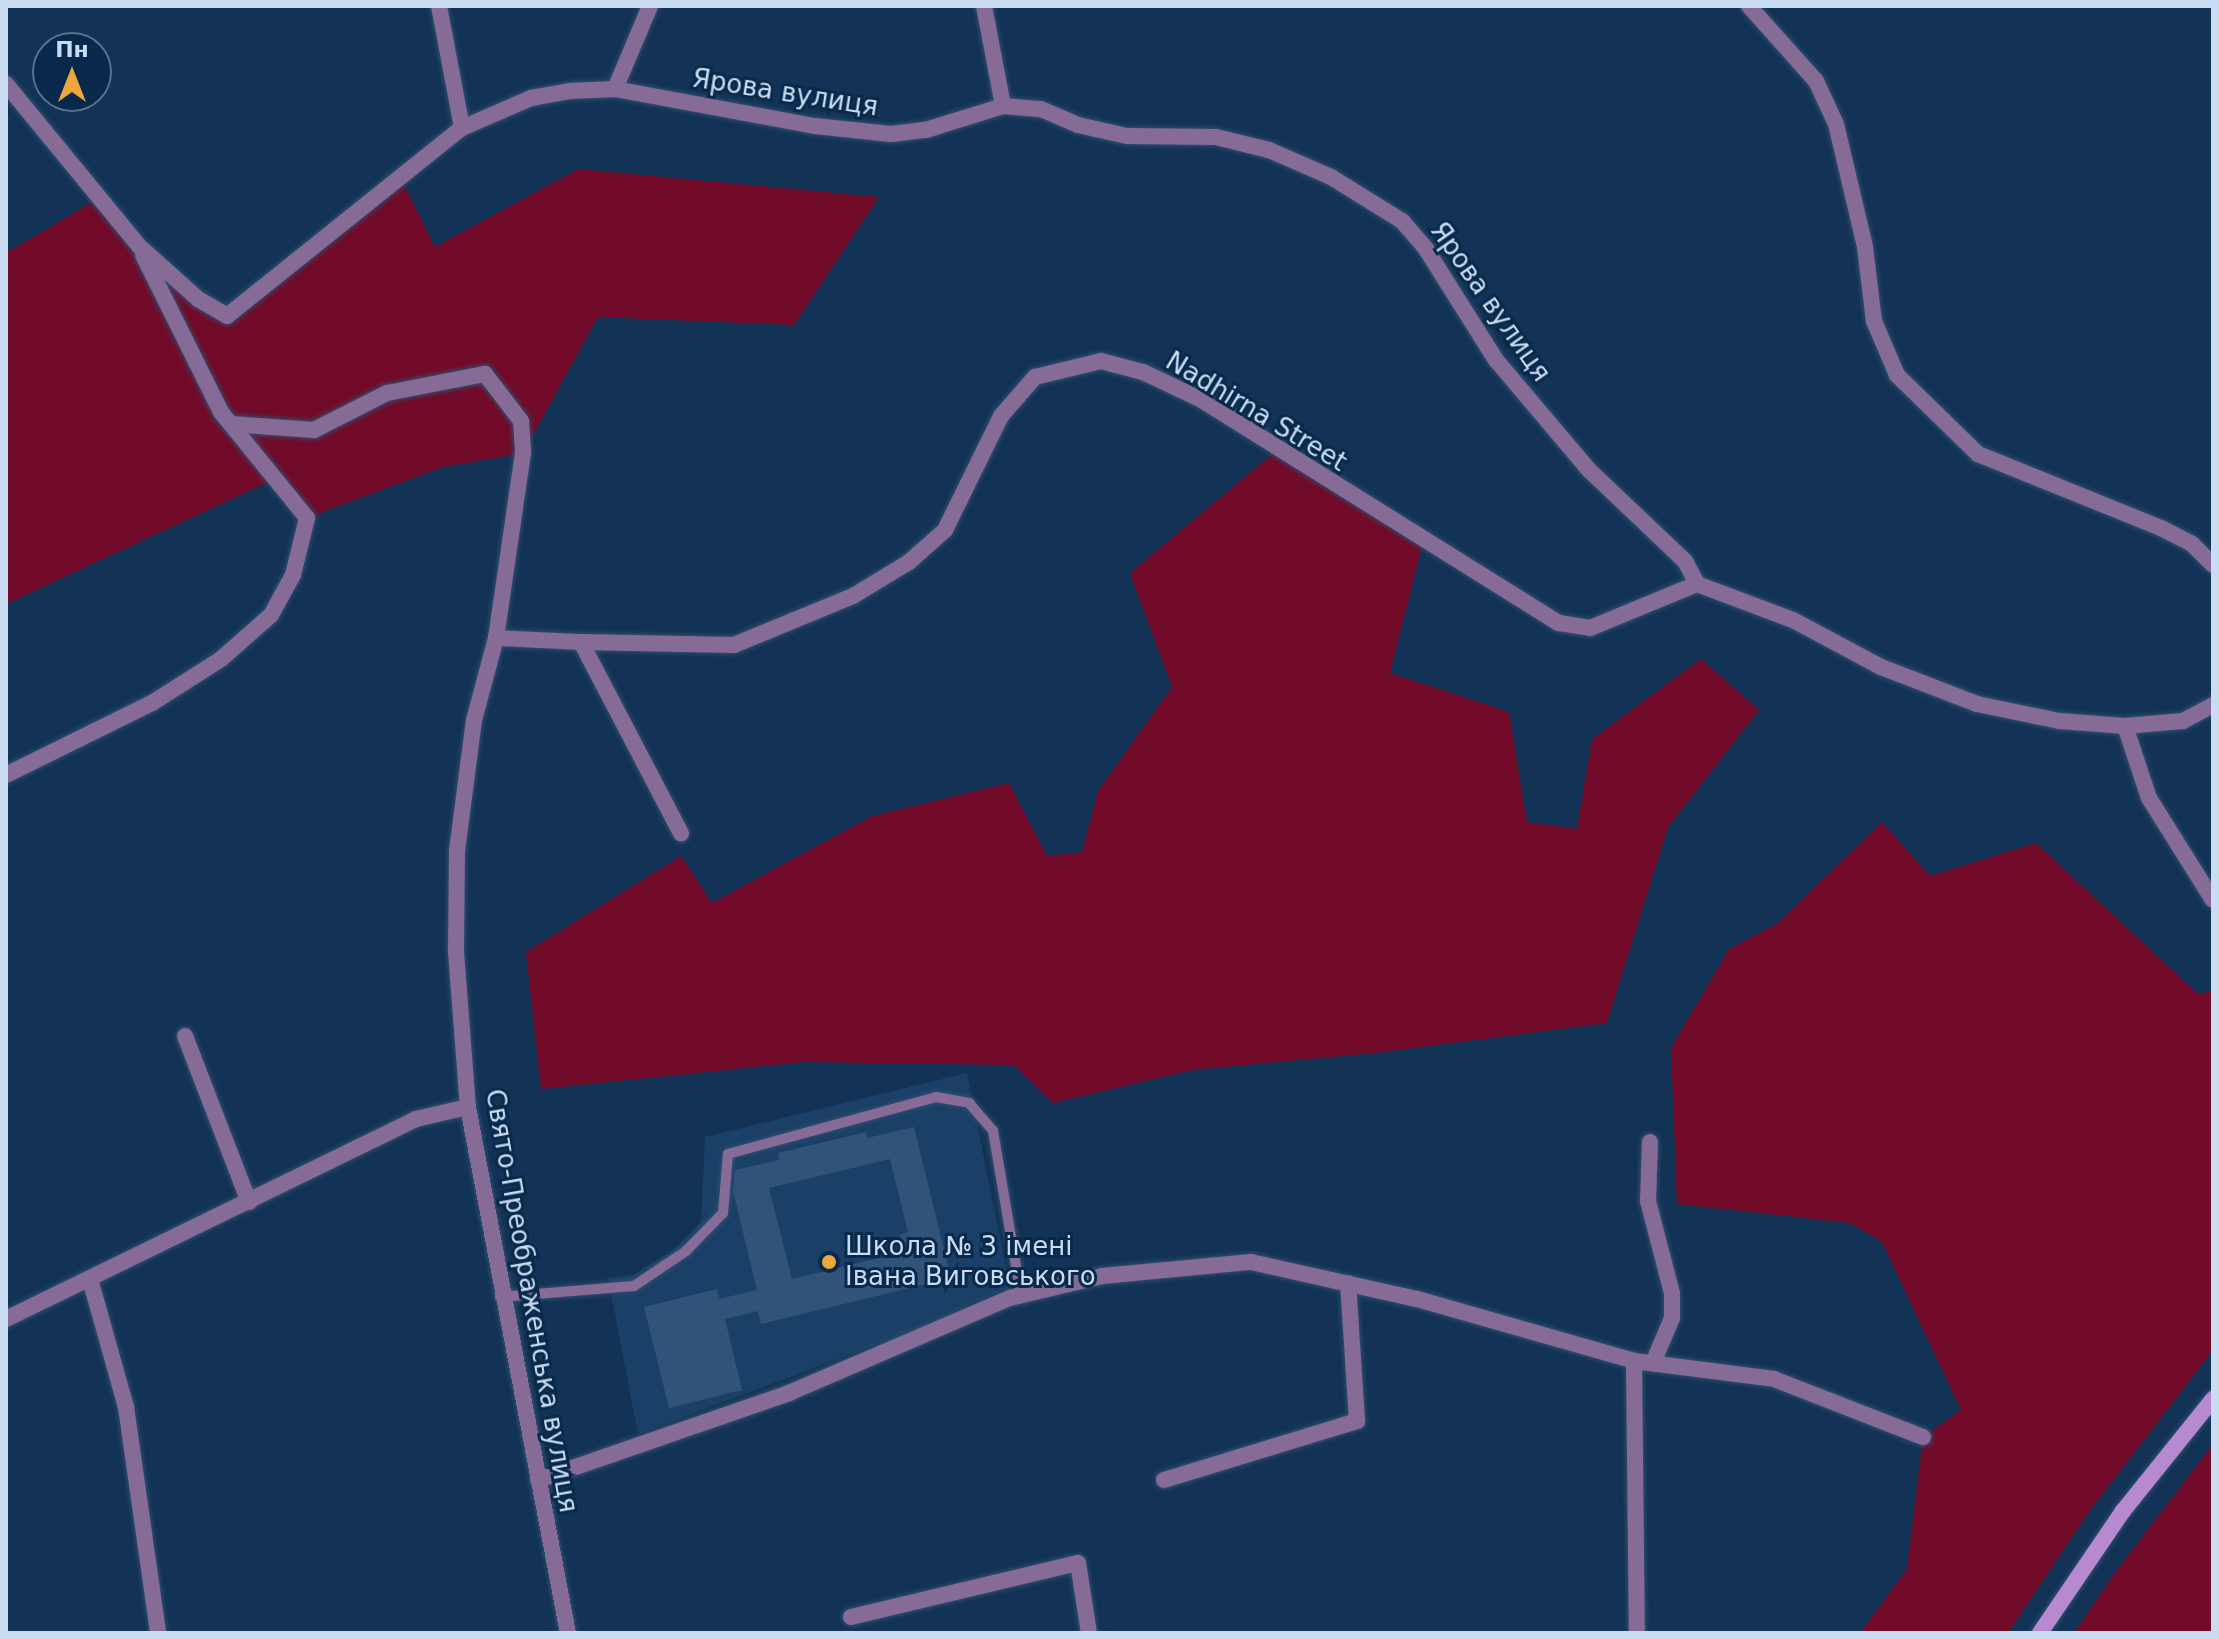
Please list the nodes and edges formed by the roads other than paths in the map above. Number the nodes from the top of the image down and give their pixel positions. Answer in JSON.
{"nodes":[{"id":1,"x":439,"y":6,"type":"edge"},
{"id":2,"x":650,"y":6,"type":"edge"},
{"id":3,"x":984,"y":6,"type":"edge"},
{"id":4,"x":1749,"y":6,"type":"edge"},
{"id":5,"x":6,"y":84,"type":"edge"},
{"id":6,"x":615,"y":89,"type":"junction"},
{"id":7,"x":1003,"y":106,"type":"junction"},
{"id":8,"x":462,"y":128,"type":"junction"},
{"id":9,"x":139,"y":246,"type":"junction"},
{"id":10,"x":231,"y":424,"type":"junction"},
{"id":11,"x":2213,"y":565,"type":"edge"},
{"id":12,"x":1697,"y":584,"type":"junction"},
{"id":13,"x":496,"y":638,"type":"junction"},
{"id":14,"x":581,"y":642,"type":"junction"},
{"id":15,"x":2213,"y":705,"type":"edge"},
{"id":16,"x":2125,"y":726,"type":"junction"},
{"id":17,"x":6,"y":775,"type":"edge"},
{"id":18,"x":681,"y":833,"type":"dead end"},
{"id":19,"x":2213,"y":900,"type":"edge"},
{"id":20,"x":185,"y":1036,"type":"dead end"},
{"id":21,"x":468,"y":1107,"type":"junction"},
{"id":22,"x":1650,"y":1142,"type":"dead end"},
{"id":23,"x":249,"y":1202,"type":"junction"},
{"id":24,"x":90,"y":1279,"type":"junction"},
{"id":25,"x":1348,"y":1283,"type":"junction"},
{"id":26,"x":1021,"y":1295,"type":"junction"},
{"id":27,"x":500,"y":1297,"type":"junction"},
{"id":28,"x":6,"y":1319,"type":"edge"},
{"id":29,"x":1634,"y":1361,"type":"junction"},
{"id":30,"x":1653,"y":1363,"type":"junction"},
{"id":31,"x":2213,"y":1399,"type":"edge"},
{"id":32,"x":1923,"y":1437,"type":"dead end"},
{"id":33,"x":538,"y":1480,"type":"junction"},
{"id":34,"x":1164,"y":1480,"type":"dead end"},
{"id":35,"x":851,"y":1617,"type":"dead end"},
{"id":36,"x":158,"y":1633,"type":"edge"},
{"id":37,"x":568,"y":1633,"type":"edge"},
{"id":38,"x":1089,"y":1633,"type":"edge"},
{"id":39,"x":1637,"y":1633,"type":"edge"},
{"id":40,"x":2040,"y":1633,"type":"edge"}],
"edges":[{"from":1,"to":8,"type":"street"},
{"from":2,"to":6,"type":"street"},
{"from":3,"to":7,"type":"street"},
{"from":4,"to":11,"type":"street"},
{"from":5,"to":9,"type":"street"},
{"from":6,"to":7,"type":"street","name":"Ярова вулиця"},
{"from":6,"to":8,"type":"street","name":"Ярова вулиця"},
{"from":7,"to":12,"type":"street","name":"Ярова вулиця"},
{"from":8,"to":9,"type":"street","name":"Ярова вулиця"},
{"from":9,"to":10,"type":"street"},
{"from":10,"to":13,"type":"street","name":"Свято-Преображенська вулиця"},
{"from":10,"to":17,"type":"street"},
{"from":12,"to":14,"type":"street","name":"Nadhirna Street"},
{"from":12,"to":16,"type":"street"},
{"from":13,"to":14,"type":"street","name":"Nadhirna Street"},
{"from":13,"to":21,"type":"street","name":"Свято-Преображенська вулиця"},
{"from":14,"to":18,"type":"street"},
{"from":15,"to":16,"type":"street"},
{"from":16,"to":19,"type":"street"},
{"from":20,"to":23,"type":"street"},
{"from":21,"to":23,"type":"street"},
{"from":21,"to":27,"type":"street","name":"Свято-Преображенська вулиця"},
{"from":22,"to":30,"type":"street"},
{"from":23,"to":24,"type":"street"},
{"from":24,"to":28,"type":"street"},
{"from":24,"to":36,"type":"street"},
{"from":25,"to":26,"type":"street"},
{"from":25,"to":29,"type":"street"},
{"from":25,"to":34,"type":"street"},
{"from":26,"to":27,"type":"lane"},
{"from":26,"to":33,"type":"street"},
{"from":27,"to":33,"type":"street","name":"Свято-Преображенська вулиця"},
{"from":29,"to":30,"type":"street"},
{"from":29,"to":39,"type":"street"},
{"from":30,"to":32,"type":"street"},
{"from":31,"to":40,"type":"main road"},
{"from":33,"to":37,"type":"street","name":"Свято-Преображенська вулиця"},
{"from":35,"to":38,"type":"street"}]}
